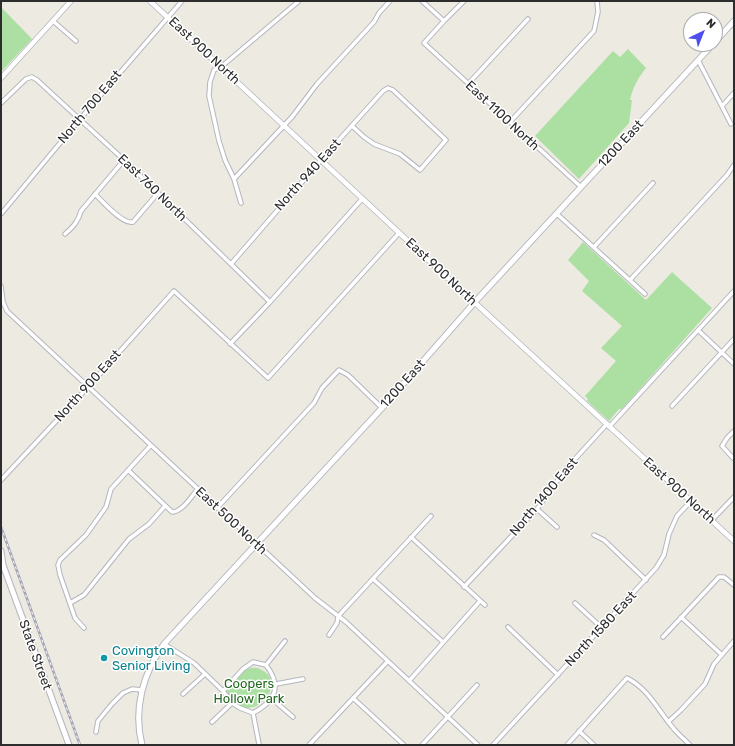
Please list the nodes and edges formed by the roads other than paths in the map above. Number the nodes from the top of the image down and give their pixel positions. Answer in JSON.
{"nodes":[{"id":1,"x":71,"y":1,"type":"edge"},
{"id":2,"x":150,"y":1,"type":"edge"},
{"id":3,"x":182,"y":1,"type":"edge"},
{"id":4,"x":299,"y":1,"type":"edge"},
{"id":5,"x":390,"y":1,"type":"edge"},
{"id":6,"x":422,"y":1,"type":"edge"},
{"id":7,"x":464,"y":1,"type":"edge"},
{"id":8,"x":597,"y":1,"type":"edge"},
{"id":9,"x":167,"y":17,"type":"junction"},
{"id":10,"x":528,"y":19,"type":"dead end"},
{"id":11,"x":53,"y":20,"type":"junction"},
{"id":12,"x":444,"y":21,"type":"junction"},
{"id":13,"x":734,"y":22,"type":"edge"},
{"id":14,"x":723,"y":34,"type":"edge"},
{"id":15,"x":76,"y":41,"type":"dead end"},
{"id":16,"x":706,"y":52,"type":"edge"},
{"id":17,"x":698,"y":60,"type":"junction"},
{"id":18,"x":221,"y":67,"type":"junction"},
{"id":19,"x":1,"y":78,"type":"edge"},
{"id":20,"x":468,"y":84,"type":"junction"},
{"id":21,"x":734,"y":93,"type":"edge"},
{"id":22,"x":1,"y":103,"type":"edge"},
{"id":23,"x":722,"y":105,"type":"junction"},
{"id":24,"x":80,"y":119,"type":"junction"},
{"id":25,"x":510,"y":122,"type":"junction"},
{"id":26,"x":732,"y":124,"type":"dead end"},
{"id":27,"x":284,"y":126,"type":"junction"},
{"id":28,"x":352,"y":126,"type":"junction"},
{"id":29,"x":124,"y":160,"type":"junction"},
{"id":30,"x":321,"y":160,"type":"junction"},
{"id":31,"x":734,"y":165,"type":"edge"},
{"id":32,"x":234,"y":179,"type":"junction"},
{"id":33,"x":653,"y":183,"type":"dead end"},
{"id":34,"x":581,"y":188,"type":"junction"},
{"id":35,"x":158,"y":193,"type":"junction"},
{"id":36,"x":95,"y":194,"type":"junction"},
{"id":37,"x":362,"y":199,"type":"junction"},
{"id":38,"x":241,"y":203,"type":"dead end"},
{"id":39,"x":1,"y":214,"type":"edge"},
{"id":40,"x":557,"y":214,"type":"junction"},
{"id":41,"x":399,"y":233,"type":"junction"},
{"id":42,"x":65,"y":234,"type":"dead end"},
{"id":43,"x":594,"y":247,"type":"junction"},
{"id":44,"x":230,"y":264,"type":"junction"},
{"id":45,"x":630,"y":280,"type":"junction"},
{"id":46,"x":1,"y":286,"type":"edge"},
{"id":47,"x":734,"y":291,"type":"edge"},
{"id":48,"x":646,"y":294,"type":"dead end"},
{"id":49,"x":270,"y":302,"type":"junction"},
{"id":50,"x":474,"y":303,"type":"junction"},
{"id":51,"x":700,"y":332,"type":"dead end"},
{"id":52,"x":734,"y":338,"type":"edge"},
{"id":53,"x":230,"y":344,"type":"junction"},
{"id":54,"x":721,"y":353,"type":"junction"},
{"id":55,"x":734,"y":364,"type":"edge"},
{"id":56,"x":88,"y":387,"type":"junction"},
{"id":57,"x":672,"y":406,"type":"dead end"},
{"id":58,"x":382,"y":408,"type":"junction"},
{"id":59,"x":608,"y":426,"type":"junction"},
{"id":60,"x":734,"y":431,"type":"edge"},
{"id":61,"x":151,"y":445,"type":"junction"},
{"id":62,"x":734,"y":459,"type":"edge"},
{"id":63,"x":128,"y":470,"type":"junction"},
{"id":64,"x":1,"y":480,"type":"edge"},
{"id":65,"x":197,"y":490,"type":"junction"},
{"id":66,"x":734,"y":497,"type":"edge"},
{"id":67,"x":690,"y":502,"type":"junction"},
{"id":68,"x":165,"y":506,"type":"junction"},
{"id":69,"x":217,"y":508,"type":"junction"},
{"id":70,"x":537,"y":509,"type":"junction"},
{"id":71,"x":430,"y":516,"type":"dead end"},
{"id":72,"x":712,"y":521,"type":"junction"},
{"id":73,"x":557,"y":527,"type":"dead end"},
{"id":74,"x":594,"y":535,"type":"dead end"},
{"id":75,"x":411,"y":537,"type":"junction"},
{"id":76,"x":734,"y":541,"type":"edge"},
{"id":77,"x":256,"y":544,"type":"junction"},
{"id":78,"x":1,"y":554,"type":"edge"},
{"id":79,"x":2,"y":564,"type":"edge"},
{"id":80,"x":373,"y":579,"type":"junction"},
{"id":81,"x":646,"y":580,"type":"junction"},
{"id":82,"x":734,"y":585,"type":"edge"},
{"id":83,"x":464,"y":587,"type":"junction"},
{"id":84,"x":480,"y":601,"type":"junction"},
{"id":85,"x":70,"y":603,"type":"junction"},
{"id":86,"x":575,"y":603,"type":"dead end"},
{"id":87,"x":484,"y":605,"type":"dead end"},
{"id":88,"x":338,"y":617,"type":"junction"},
{"id":89,"x":681,"y":618,"type":"junction"},
{"id":90,"x":508,"y":627,"type":"dead end"},
{"id":91,"x":84,"y":628,"type":"dead end"},
{"id":92,"x":602,"y":628,"type":"junction"},
{"id":93,"x":329,"y":635,"type":"dead end"},
{"id":94,"x":663,"y":637,"type":"dead end"},
{"id":95,"x":286,"y":640,"type":"dead end"},
{"id":96,"x":734,"y":641,"type":"edge"},
{"id":97,"x":443,"y":642,"type":"junction"},
{"id":98,"x":164,"y":644,"type":"junction"},
{"id":99,"x":722,"y":655,"type":"junction"},
{"id":100,"x":388,"y":661,"type":"junction"},
{"id":101,"x":266,"y":665,"type":"junction"},
{"id":102,"x":205,"y":674,"type":"junction"},
{"id":103,"x":558,"y":675,"type":"junction"},
{"id":104,"x":303,"y":679,"type":"dead end"},
{"id":105,"x":409,"y":681,"type":"junction"},
{"id":106,"x":276,"y":684,"type":"junction"},
{"id":107,"x":477,"y":685,"type":"dead end"},
{"id":108,"x":142,"y":690,"type":"junction"},
{"id":109,"x":223,"y":691,"type":"junction"},
{"id":110,"x":183,"y":694,"type":"dead end"},
{"id":111,"x":271,"y":698,"type":"junction"},
{"id":112,"x":353,"y":698,"type":"junction"},
{"id":113,"x":232,"y":703,"type":"junction"},
{"id":114,"x":254,"y":713,"type":"junction"},
{"id":115,"x":293,"y":717,"type":"dead end"},
{"id":116,"x":448,"y":717,"type":"junction"},
{"id":117,"x":212,"y":722,"type":"dead end"},
{"id":118,"x":668,"y":722,"type":"junction"},
{"id":119,"x":579,"y":731,"type":"junction"},
{"id":120,"x":96,"y":732,"type":"dead end"},
{"id":121,"x":259,"y":744,"type":"dead end"},
{"id":122,"x":69,"y":745,"type":"edge"},
{"id":123,"x":142,"y":745,"type":"edge"},
{"id":124,"x":309,"y":745,"type":"edge"},
{"id":125,"x":404,"y":745,"type":"edge"},
{"id":126,"x":422,"y":745,"type":"edge"},
{"id":127,"x":478,"y":745,"type":"edge"},
{"id":128,"x":493,"y":745,"type":"edge"},
{"id":129,"x":566,"y":745,"type":"edge"},
{"id":130,"x":594,"y":745,"type":"edge"},
{"id":131,"x":690,"y":745,"type":"edge"}],
"edges":[{"from":1,"to":11,"type":"street"},
{"from":2,"to":9,"type":"street","name":"East 900 North"},
{"from":3,"to":9,"type":"street","name":"North 700 East"},
{"from":4,"to":18,"type":"street"},
{"from":5,"to":27,"type":"street"},
{"from":6,"to":12,"type":"street"},
{"from":7,"to":12,"type":"street"},
{"from":8,"to":25,"type":"street"},
{"from":9,"to":18,"type":"street","name":"East 900 North"},
{"from":9,"to":24,"type":"street","name":"North 700 East"},
{"from":10,"to":20,"type":"street"},
{"from":11,"to":15,"type":"street"},
{"from":11,"to":19,"type":"street"},
{"from":12,"to":20,"type":"street","name":"East 1100 North"},
{"from":13,"to":14,"type":"main road","name":"1200 East"},
{"from":16,"to":17,"type":"main road","name":"1200 East"},
{"from":17,"to":23,"type":"street"},
{"from":17,"to":34,"type":"main road","name":"1200 East"},
{"from":18,"to":27,"type":"street","name":"East 900 North"},
{"from":18,"to":32,"type":"street"},
{"from":20,"to":25,"type":"street","name":"East 1100 North"},
{"from":21,"to":23,"type":"street"},
{"from":22,"to":24,"type":"street","name":"East 760 North"},
{"from":23,"to":26,"type":"street"},
{"from":24,"to":29,"type":"street","name":"East 760 North"},
{"from":24,"to":39,"type":"street","name":"North 700 East"},
{"from":25,"to":34,"type":"street","name":"East 1100 North"},
{"from":27,"to":30,"type":"street","name":"East 900 North"},
{"from":27,"to":32,"type":"street"},
{"from":28,"to":28,"type":"street","name":"North 940 East"},
{"from":28,"to":30,"type":"street","name":"North 940 East"},
{"from":29,"to":35,"type":"street","name":"East 760 North"},
{"from":29,"to":36,"type":"street"},
{"from":30,"to":37,"type":"street","name":"East 900 North"},
{"from":30,"to":44,"type":"street","name":"North 940 East"},
{"from":31,"to":45,"type":"street"},
{"from":32,"to":38,"type":"street"},
{"from":33,"to":43,"type":"street"},
{"from":34,"to":40,"type":"main road","name":"1200 East"},
{"from":35,"to":36,"type":"street"},
{"from":35,"to":44,"type":"street","name":"East 760 North"},
{"from":36,"to":42,"type":"street"},
{"from":37,"to":41,"type":"street","name":"East 900 North"},
{"from":37,"to":49,"type":"street"},
{"from":40,"to":43,"type":"street"},
{"from":40,"to":50,"type":"main road","name":"1200 East"},
{"from":41,"to":50,"type":"street","name":"East 900 North"},
{"from":41,"to":53,"type":"street"},
{"from":43,"to":45,"type":"street"},
{"from":44,"to":49,"type":"street","name":"East 760 North"},
{"from":45,"to":48,"type":"street"},
{"from":46,"to":56,"type":"street","name":"East 500 North"},
{"from":47,"to":59,"type":"street","name":"North 1400 East"},
{"from":49,"to":53,"type":"street"},
{"from":50,"to":58,"type":"main road","name":"1200 East"},
{"from":50,"to":59,"type":"street","name":"East 900 North"},
{"from":51,"to":54,"type":"street"},
{"from":52,"to":54,"type":"street"},
{"from":53,"to":56,"type":"street","name":"North 900 East"},
{"from":54,"to":55,"type":"street"},
{"from":54,"to":57,"type":"street"},
{"from":56,"to":61,"type":"street","name":"East 500 North"},
{"from":56,"to":64,"type":"street","name":"North 900 East"},
{"from":58,"to":69,"type":"street"},
{"from":58,"to":77,"type":"main road","name":"1200 East"},
{"from":59,"to":67,"type":"street","name":"East 900 North"},
{"from":59,"to":70,"type":"street","name":"North 1400 East"},
{"from":60,"to":62,"type":"street"},
{"from":61,"to":63,"type":"street"},
{"from":61,"to":65,"type":"street","name":"East 500 North"},
{"from":63,"to":68,"type":"street"},
{"from":63,"to":85,"type":"street"},
{"from":65,"to":68,"type":"street"},
{"from":65,"to":69,"type":"street","name":"East 500 North"},
{"from":66,"to":72,"type":"street"},
{"from":67,"to":72,"type":"street","name":"East 900 North"},
{"from":67,"to":81,"type":"street","name":"North 1580 East"},
{"from":68,"to":85,"type":"street"},
{"from":69,"to":77,"type":"street","name":"East 500 North"},
{"from":70,"to":73,"type":"street"},
{"from":70,"to":83,"type":"street","name":"North 1400 East"},
{"from":71,"to":75,"type":"street"},
{"from":72,"to":76,"type":"street","name":"East 900 North"},
{"from":74,"to":81,"type":"street"},
{"from":75,"to":80,"type":"street"},
{"from":75,"to":83,"type":"street"},
{"from":77,"to":88,"type":"street","name":"East 500 North"},
{"from":77,"to":98,"type":"main road","name":"1200 East"},
{"from":78,"to":79,"type":"main road","name":"State Street"},
{"from":79,"to":122,"type":"main road","name":"State Street"},
{"from":80,"to":88,"type":"street"},
{"from":80,"to":97,"type":"street"},
{"from":81,"to":92,"type":"street","name":"North 1580 East"},
{"from":82,"to":89,"type":"street"},
{"from":83,"to":84,"type":"street"},
{"from":84,"to":87,"type":"street"},
{"from":84,"to":97,"type":"street"},
{"from":85,"to":91,"type":"street"},
{"from":86,"to":92,"type":"street"},
{"from":88,"to":93,"type":"street"},
{"from":88,"to":100,"type":"street","name":"East 500 North"},
{"from":89,"to":94,"type":"street"},
{"from":89,"to":99,"type":"street"},
{"from":90,"to":103,"type":"street"},
{"from":92,"to":103,"type":"street","name":"North 1580 East"},
{"from":95,"to":101,"type":"street"},
{"from":96,"to":99,"type":"street"},
{"from":97,"to":105,"type":"street"},
{"from":98,"to":102,"type":"street"},
{"from":98,"to":108,"type":"main road","name":"1200 East"},
{"from":99,"to":118,"type":"street"},
{"from":100,"to":105,"type":"street","name":"East 500 North"},
{"from":100,"to":112,"type":"street"},
{"from":101,"to":106,"type":"street"},
{"from":101,"to":109,"type":"street"},
{"from":102,"to":109,"type":"street"},
{"from":102,"to":110,"type":"street"},
{"from":103,"to":128,"type":"street","name":"North 1580 East"},
{"from":104,"to":106,"type":"street"},
{"from":105,"to":116,"type":"street","name":"East 500 North"},
{"from":106,"to":111,"type":"street"},
{"from":107,"to":116,"type":"street"},
{"from":108,"to":120,"type":"street"},
{"from":108,"to":123,"type":"main road","name":"1200 East"},
{"from":109,"to":113,"type":"street"},
{"from":111,"to":114,"type":"street"},
{"from":111,"to":115,"type":"street"},
{"from":112,"to":124,"type":"street"},
{"from":112,"to":125,"type":"street"},
{"from":113,"to":114,"type":"street"},
{"from":113,"to":117,"type":"street"},
{"from":114,"to":121,"type":"street"},
{"from":116,"to":126,"type":"street"},
{"from":116,"to":127,"type":"street","name":"East 500 North"},
{"from":118,"to":119,"type":"street"},
{"from":118,"to":131,"type":"street"},
{"from":119,"to":129,"type":"street"},
{"from":119,"to":130,"type":"street"}]}
